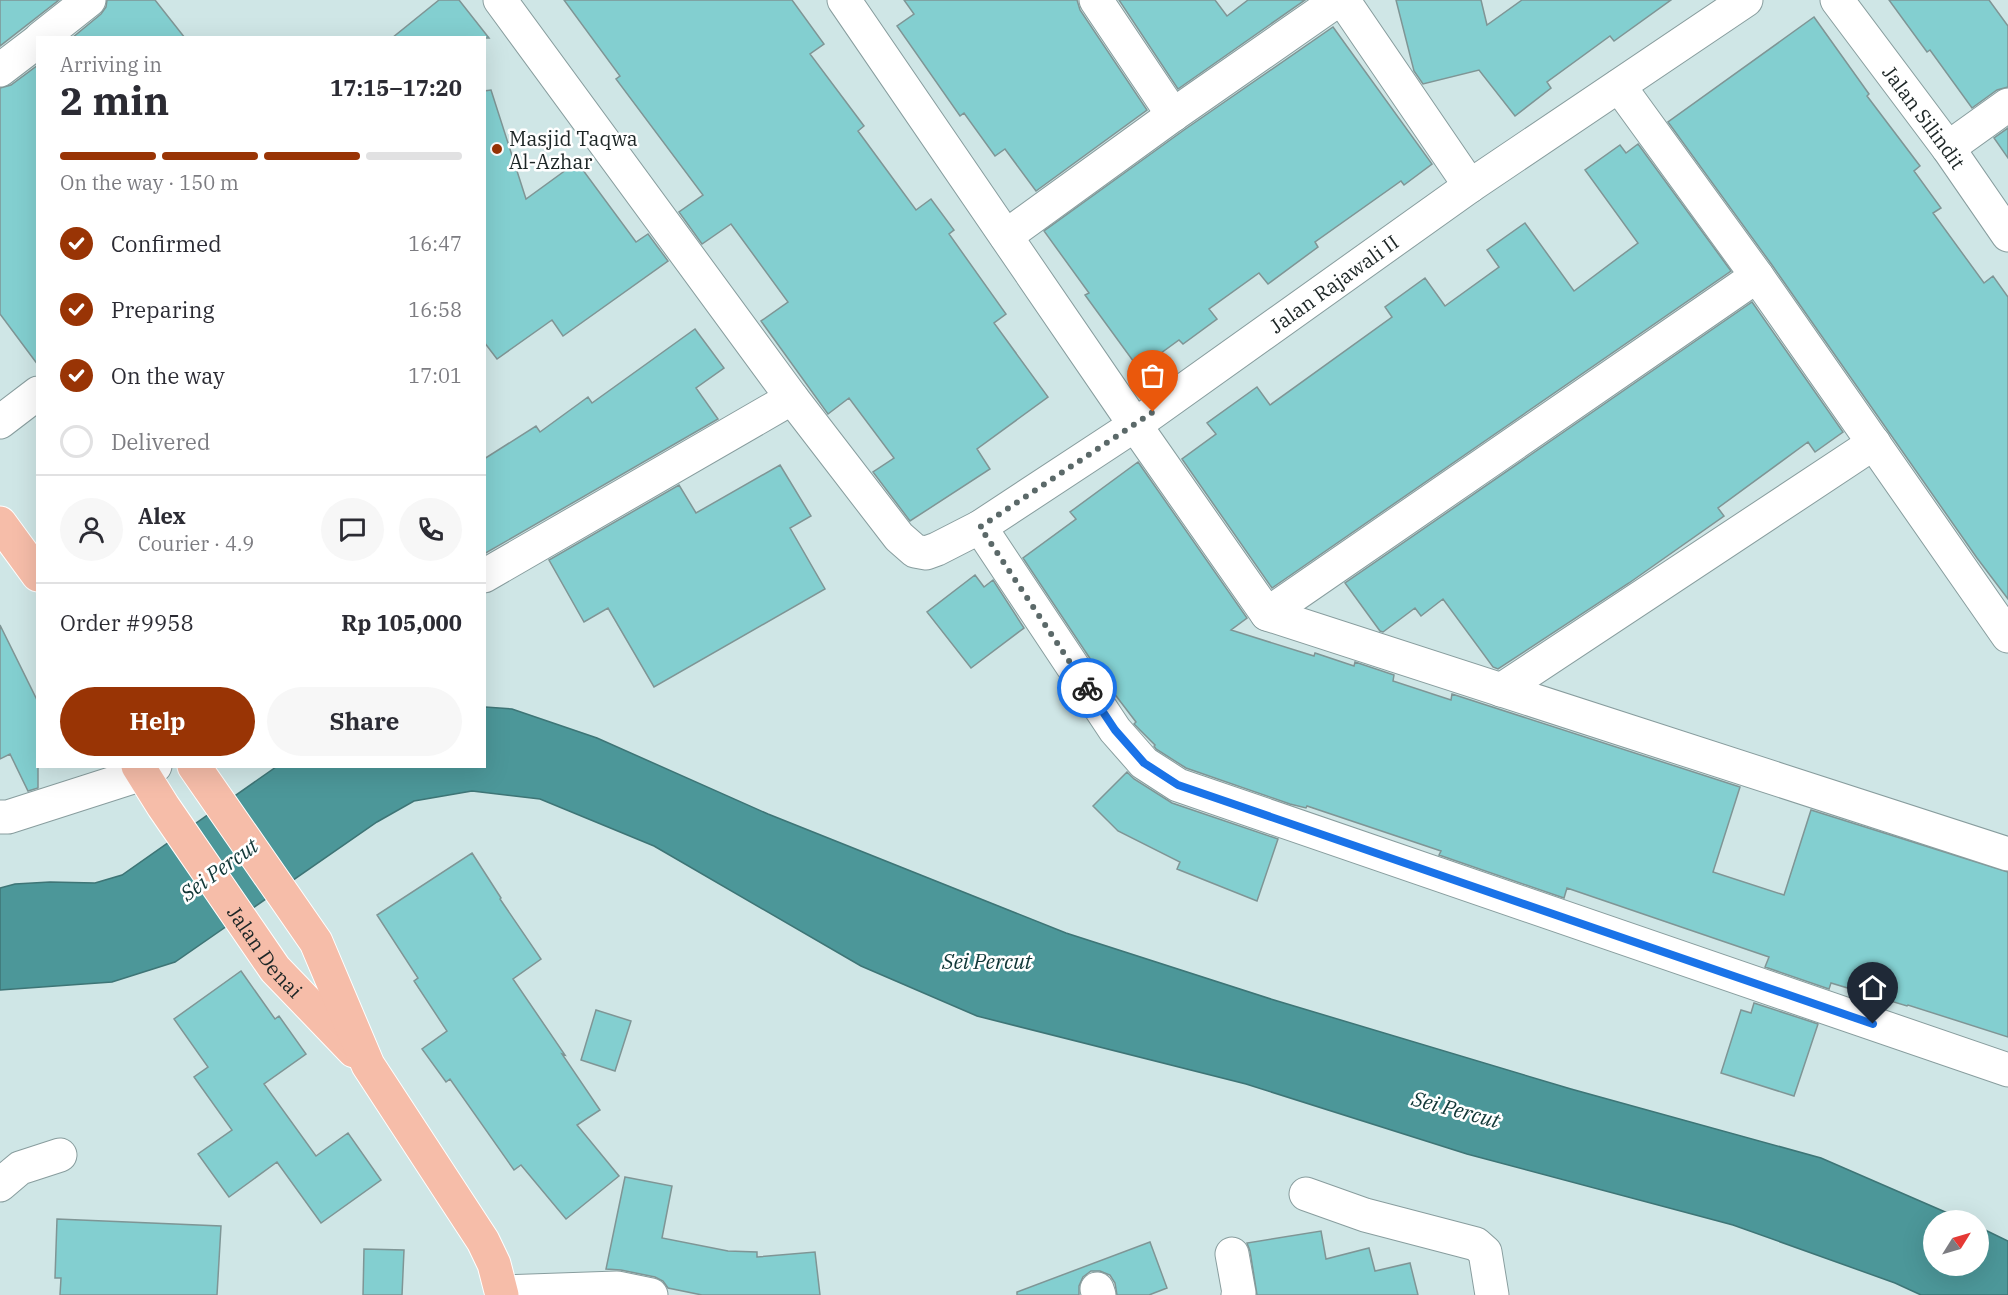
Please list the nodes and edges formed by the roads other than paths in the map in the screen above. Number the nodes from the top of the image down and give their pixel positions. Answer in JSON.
{"nodes":[{"id":1,"x":89,"y":0,"type":"edge"},
{"id":2,"x":500,"y":0,"type":"edge"},
{"id":3,"x":844,"y":0,"type":"edge"},
{"id":4,"x":1096,"y":0,"type":"edge"},
{"id":5,"x":1338,"y":0,"type":"edge"},
{"id":6,"x":1343,"y":0,"type":"edge"},
{"id":7,"x":1837,"y":0,"type":"edge"},
{"id":8,"x":1741,"y":1,"type":"edge"},
{"id":9,"x":44,"y":36,"type":"edge"},
{"id":10,"x":36,"y":42,"type":"edge"},
{"id":11,"x":0,"y":70,"type":"edge"},
{"id":12,"x":1619,"y":86,"type":"junction"},
{"id":13,"x":2008,"y":105,"type":"edge"},
{"id":14,"x":1173,"y":115,"type":"junction"},
{"id":15,"x":1948,"y":148,"type":"junction"},
{"id":16,"x":1470,"y":186,"type":"junction"},
{"id":17,"x":1006,"y":236,"type":"junction"},
{"id":18,"x":2008,"y":236,"type":"edge"},
{"id":19,"x":1757,"y":276,"type":"junction"},
{"id":20,"x":36,"y":395,"type":"edge"},
{"id":21,"x":792,"y":398,"type":"junction"},
{"id":22,"x":0,"y":422,"type":"edge"},
{"id":23,"x":1135,"y":425,"type":"junction"},
{"id":24,"x":1874,"y":443,"type":"junction"},
{"id":25,"x":0,"y":523,"type":"edge"},
{"id":26,"x":980,"y":527,"type":"junction"},
{"id":27,"x":36,"y":572,"type":"edge"},
{"id":28,"x":486,"y":575,"type":"edge"},
{"id":29,"x":1267,"y":614,"type":"junction"},
{"id":30,"x":2008,"y":636,"type":"edge"},
{"id":31,"x":1501,"y":690,"type":"junction"},
{"id":32,"x":145,"y":769,"type":"edge"},
{"id":33,"x":198,"y":772,"type":"edge"},
{"id":34,"x":0,"y":817,"type":"edge"},
{"id":35,"x":2008,"y":854,"type":"edge"},
{"id":36,"x":368,"y":1065,"type":"junction"},
{"id":37,"x":2008,"y":1070,"type":"edge"},
{"id":38,"x":60,"y":1155,"type":"dead end"},
{"id":39,"x":0,"y":1185,"type":"edge"},
{"id":40,"x":1306,"y":1194,"type":"dead end"},
{"id":41,"x":1232,"y":1254,"type":"dead end"},
{"id":42,"x":502,"y":1293,"type":"edge"},
{"id":43,"x":651,"y":1295,"type":"edge"},
{"id":44,"x":1238,"y":1295,"type":"edge"},
{"id":45,"x":1492,"y":1295,"type":"edge"}],
"edges":[{"from":1,"to":9,"type":"street"},
{"from":2,"to":21,"type":"street"},
{"from":3,"to":17,"type":"street"},
{"from":4,"to":14,"type":"street"},
{"from":5,"to":14,"type":"street"},
{"from":6,"to":16,"type":"street"},
{"from":7,"to":15,"type":"street","name":"Jalan Silindit"},
{"from":8,"to":12,"type":"street","name":"Jalan Rajawali II"},
{"from":10,"to":11,"type":"street"},
{"from":12,"to":16,"type":"street","name":"Jalan Rajawali II"},
{"from":12,"to":19,"type":"street"},
{"from":13,"to":15,"type":"street"},
{"from":14,"to":17,"type":"street"},
{"from":15,"to":18,"type":"street","name":"Jalan Silindit"},
{"from":16,"to":23,"type":"street","name":"Jalan Rajawali II"},
{"from":17,"to":23,"type":"street"},
{"from":19,"to":24,"type":"street"},
{"from":19,"to":29,"type":"street"},
{"from":20,"to":22,"type":"street"},
{"from":21,"to":26,"type":"street","name":"Jalan Rajawali II"},
{"from":21,"to":28,"type":"street"},
{"from":23,"to":26,"type":"street","name":"Jalan Rajawali II"},
{"from":23,"to":29,"type":"street"},
{"from":24,"to":30,"type":"street"},
{"from":24,"to":31,"type":"street"},
{"from":25,"to":27,"type":"main road"},
{"from":26,"to":37,"type":"street"},
{"from":29,"to":31,"type":"street"},
{"from":31,"to":35,"type":"street"},
{"from":32,"to":34,"type":"street"},
{"from":32,"to":36,"type":"main road","name":"Jalan Denai"},
{"from":33,"to":36,"type":"main road","name":"Jalan Denai"},
{"from":36,"to":42,"type":"main road","name":"Jalan Denai"},
{"from":38,"to":39,"type":"street"},
{"from":40,"to":45,"type":"street"},
{"from":41,"to":44,"type":"street"},
{"from":42,"to":43,"type":"street"}]}
